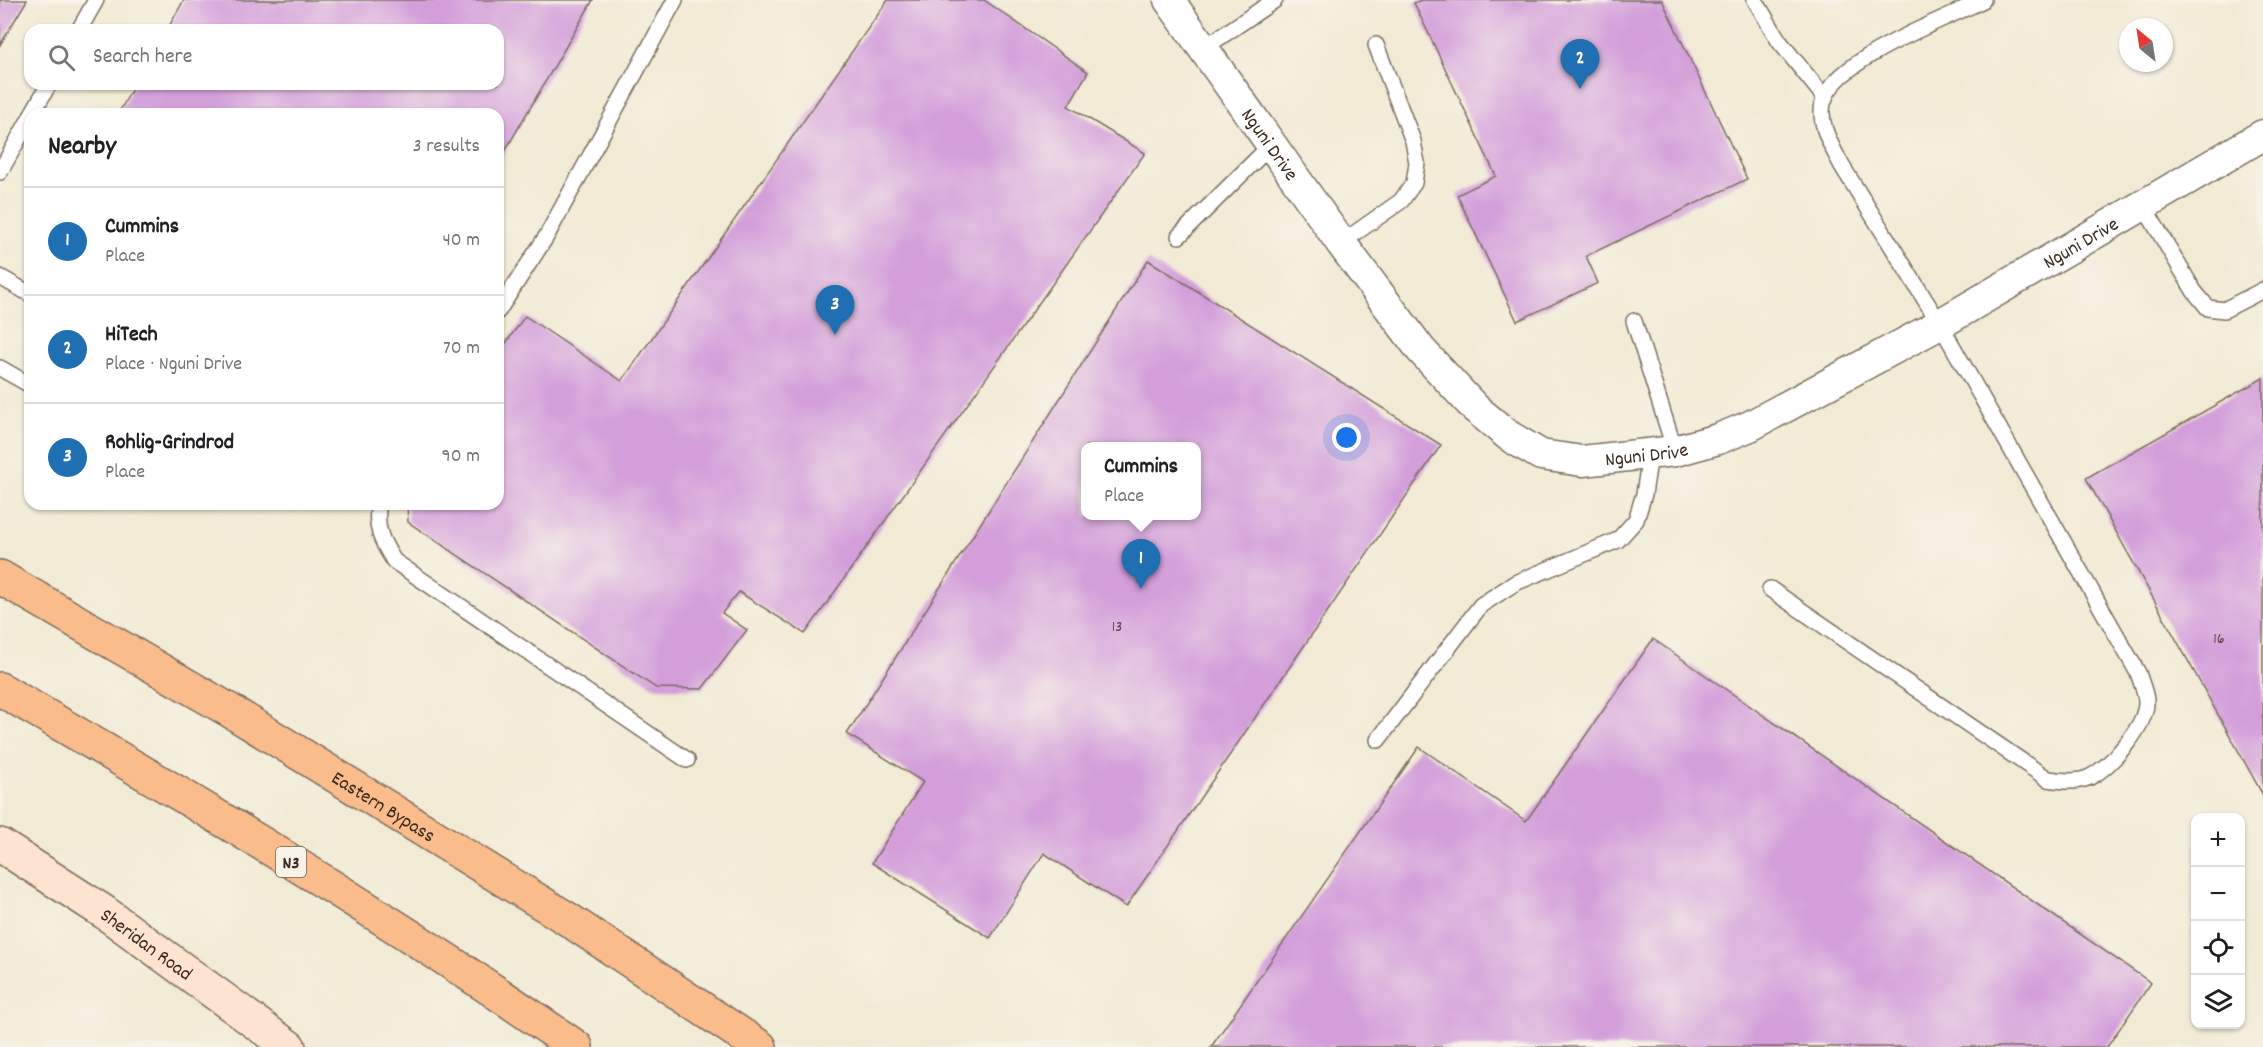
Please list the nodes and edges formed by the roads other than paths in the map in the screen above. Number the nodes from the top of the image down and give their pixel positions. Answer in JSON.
{"nodes":[{"id":1,"x":96,"y":0,"type":"edge"},
{"id":2,"x":675,"y":0,"type":"edge"},
{"id":3,"x":1169,"y":0,"type":"edge"},
{"id":4,"x":1275,"y":0,"type":"edge"},
{"id":5,"x":1755,"y":0,"type":"edge"},
{"id":6,"x":1983,"y":0,"type":"edge"},
{"id":7,"x":82,"y":24,"type":"edge"},
{"id":8,"x":1376,"y":45,"type":"dead end"},
{"id":9,"x":1204,"y":48,"type":"junction"},
{"id":10,"x":46,"y":90,"type":"edge"},
{"id":11,"x":1825,"y":98,"type":"junction"},
{"id":12,"x":35,"y":108,"type":"edge"},
{"id":13,"x":24,"y":129,"type":"edge"},
{"id":14,"x":2263,"y":135,"type":"edge"},
{"id":15,"x":1273,"y":143,"type":"junction"},
{"id":16,"x":0,"y":172,"type":"edge"},
{"id":17,"x":2143,"y":205,"type":"junction"},
{"id":18,"x":1179,"y":236,"type":"dead end"},
{"id":19,"x":1341,"y":243,"type":"junction"},
{"id":20,"x":0,"y":277,"type":"edge"},
{"id":21,"x":2263,"y":290,"type":"edge"},
{"id":22,"x":24,"y":291,"type":"edge"},
{"id":23,"x":504,"y":302,"type":"edge"},
{"id":24,"x":1634,"y":321,"type":"dead end"},
{"id":25,"x":1940,"y":324,"type":"junction"},
{"id":26,"x":0,"y":368,"type":"edge"},
{"id":27,"x":24,"y":382,"type":"edge"},
{"id":28,"x":1663,"y":453,"type":"junction"},
{"id":29,"x":378,"y":510,"type":"edge"},
{"id":30,"x":0,"y":577,"type":"edge"},
{"id":31,"x":1770,"y":589,"type":"dead end"},
{"id":32,"x":0,"y":689,"type":"edge"},
{"id":33,"x":1378,"y":741,"type":"dead end"},
{"id":34,"x":687,"y":760,"type":"dead end"},
{"id":35,"x":0,"y":845,"type":"edge"},
{"id":36,"x":289,"y":1047,"type":"edge"},
{"id":37,"x":576,"y":1047,"type":"edge"},
{"id":38,"x":759,"y":1047,"type":"edge"}],
"edges":[{"from":1,"to":7,"type":"lane"},
{"from":2,"to":23,"type":"lane"},
{"from":3,"to":9,"type":"street","name":"Nguni Drive"},
{"from":4,"to":9,"type":"lane"},
{"from":5,"to":11,"type":"lane"},
{"from":6,"to":11,"type":"lane"},
{"from":8,"to":19,"type":"lane"},
{"from":9,"to":15,"type":"street","name":"Nguni Drive"},
{"from":10,"to":12,"type":"lane"},
{"from":11,"to":25,"type":"lane"},
{"from":13,"to":16,"type":"lane"},
{"from":14,"to":17,"type":"street","name":"Nguni Drive"},
{"from":15,"to":18,"type":"lane"},
{"from":15,"to":19,"type":"street","name":"Nguni Drive"},
{"from":17,"to":21,"type":"lane"},
{"from":17,"to":25,"type":"street","name":"Nguni Drive"},
{"from":19,"to":28,"type":"street","name":"Nguni Drive"},
{"from":20,"to":22,"type":"lane"},
{"from":24,"to":28,"type":"lane"},
{"from":25,"to":28,"type":"street","name":"Nguni Drive"},
{"from":25,"to":31,"type":"lane"},
{"from":26,"to":27,"type":"lane"},
{"from":28,"to":33,"type":"lane"},
{"from":29,"to":34,"type":"lane"},
{"from":30,"to":38,"type":"highway","name":"Eastern Bypass"},
{"from":32,"to":37,"type":"highway","number":"N3"},
{"from":35,"to":36,"type":"street","name":"Sheridan Road"}]}
